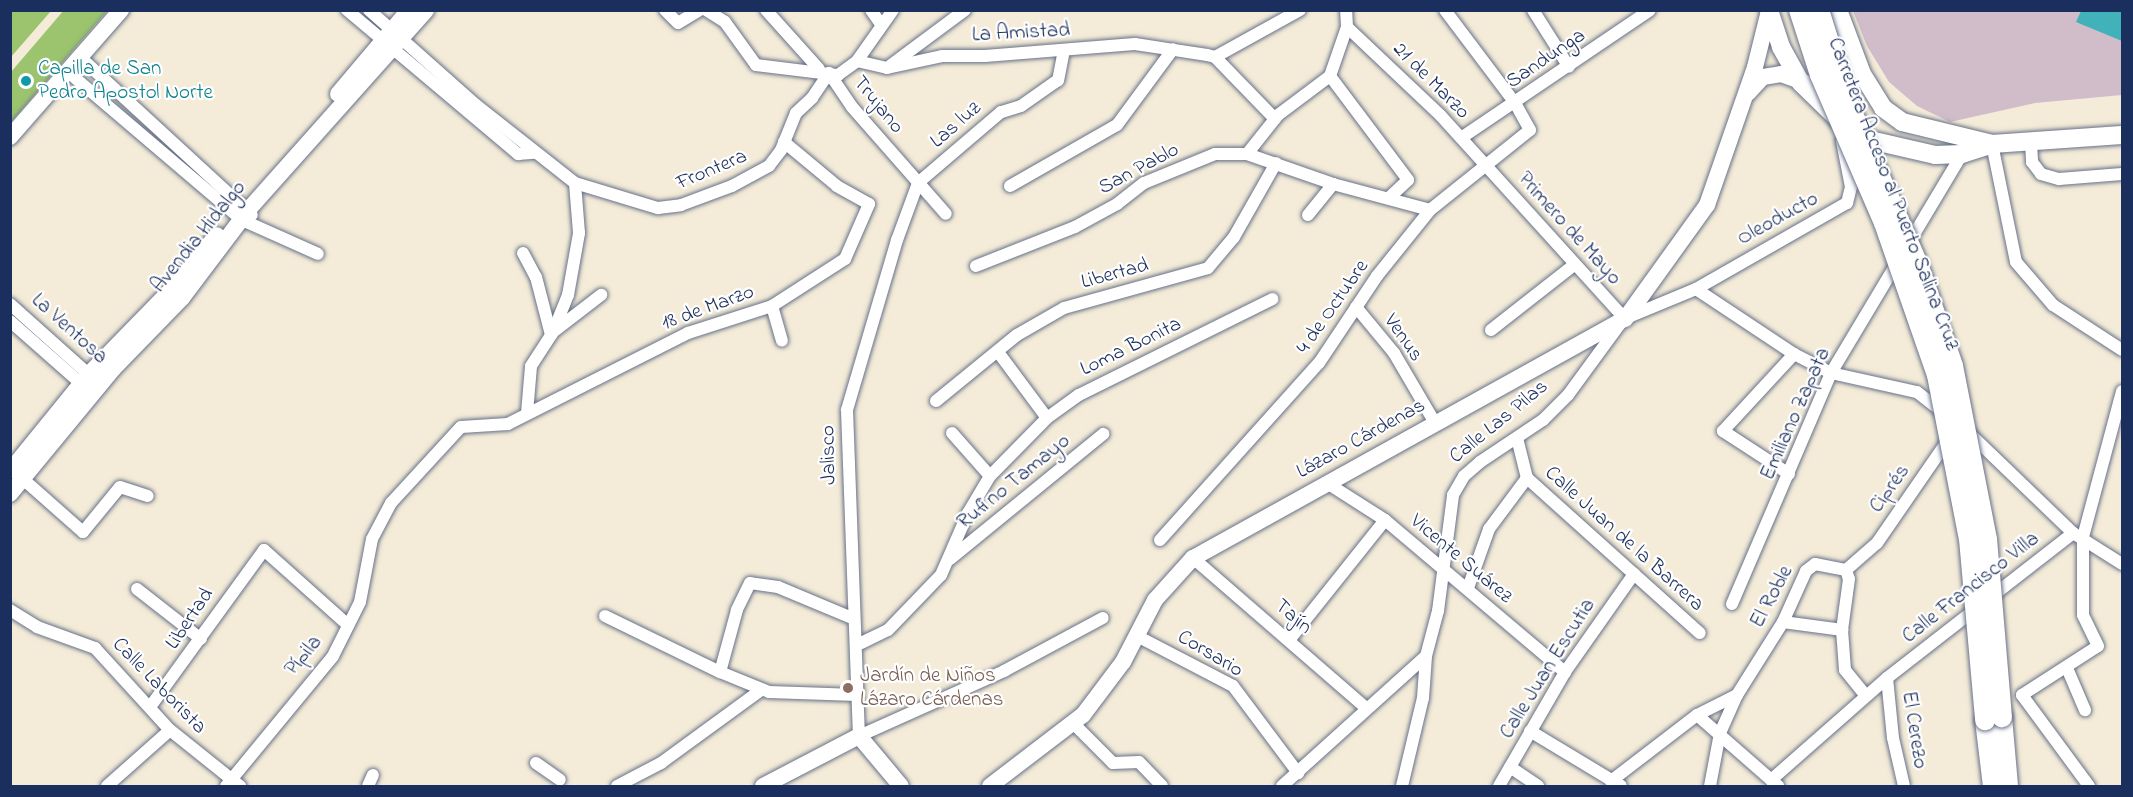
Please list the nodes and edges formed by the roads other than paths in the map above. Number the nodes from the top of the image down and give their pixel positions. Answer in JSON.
{"nodes":[{"id":1,"x":121,"y":10,"type":"edge"},
{"id":2,"x":347,"y":10,"type":"edge"},
{"id":3,"x":369,"y":10,"type":"edge"},
{"id":4,"x":409,"y":10,"type":"edge"},
{"id":5,"x":426,"y":10,"type":"edge"},
{"id":6,"x":665,"y":10,"type":"edge"},
{"id":7,"x":700,"y":10,"type":"edge"},
{"id":8,"x":706,"y":10,"type":"edge"},
{"id":9,"x":766,"y":10,"type":"edge"},
{"id":10,"x":871,"y":10,"type":"edge"},
{"id":11,"x":893,"y":10,"type":"edge"},
{"id":12,"x":965,"y":10,"type":"edge"},
{"id":13,"x":1300,"y":10,"type":"edge"},
{"id":14,"x":1346,"y":10,"type":"edge"},
{"id":15,"x":1445,"y":10,"type":"edge"},
{"id":16,"x":1533,"y":10,"type":"edge"},
{"id":17,"x":1650,"y":10,"type":"edge"},
{"id":18,"x":1769,"y":10,"type":"edge"},
{"id":19,"x":1799,"y":10,"type":"edge"},
{"id":20,"x":1819,"y":10,"type":"edge"},
{"id":21,"x":1838,"y":10,"type":"edge"},
{"id":22,"x":880,"y":23,"type":"junction"},
{"id":23,"x":1347,"y":27,"type":"junction"},
{"id":24,"x":392,"y":40,"type":"junction"},
{"id":25,"x":1173,"y":49,"type":"junction"},
{"id":26,"x":1064,"y":50,"type":"junction"},
{"id":27,"x":1215,"y":57,"type":"junction"},
{"id":28,"x":81,"y":58,"type":"junction"},
{"id":29,"x":857,"y":61,"type":"junction"},
{"id":30,"x":1569,"y":67,"type":"junction"},
{"id":31,"x":887,"y":68,"type":"junction"},
{"id":32,"x":824,"y":71,"type":"junction"},
{"id":33,"x":68,"y":72,"type":"junction"},
{"id":34,"x":1862,"y":74,"type":"junction"},
{"id":35,"x":1330,"y":76,"type":"junction"},
{"id":36,"x":1801,"y":83,"type":"junction"},
{"id":37,"x":1838,"y":89,"type":"junction"},
{"id":38,"x":1741,"y":100,"type":"junction"},
{"id":39,"x":1515,"y":103,"type":"junction"},
{"id":40,"x":1275,"y":119,"type":"junction"},
{"id":41,"x":1842,"y":123,"type":"junction"},
{"id":42,"x":2122,"y":135,"type":"edge"},
{"id":43,"x":10,"y":138,"type":"edge"},
{"id":44,"x":1461,"y":138,"type":"junction"},
{"id":45,"x":784,"y":142,"type":"junction"},
{"id":46,"x":2031,"y":142,"type":"junction"},
{"id":47,"x":1992,"y":144,"type":"junction"},
{"id":48,"x":1247,"y":154,"type":"junction"},
{"id":49,"x":1962,"y":154,"type":"junction"},
{"id":50,"x":1276,"y":163,"type":"junction"},
{"id":51,"x":1486,"y":165,"type":"junction"},
{"id":52,"x":2122,"y":174,"type":"edge"},
{"id":53,"x":575,"y":183,"type":"junction"},
{"id":54,"x":918,"y":183,"type":"junction"},
{"id":55,"x":1333,"y":184,"type":"junction"},
{"id":56,"x":1010,"y":186,"type":"dead end"},
{"id":57,"x":1390,"y":197,"type":"junction"},
{"id":58,"x":1430,"y":210,"type":"junction"},
{"id":59,"x":245,"y":214,"type":"junction"},
{"id":60,"x":946,"y":214,"type":"dead end"},
{"id":61,"x":1308,"y":215,"type":"dead end"},
{"id":62,"x":523,"y":253,"type":"dead end"},
{"id":63,"x":318,"y":254,"type":"dead end"},
{"id":64,"x":1574,"y":265,"type":"junction"},
{"id":65,"x":976,"y":267,"type":"dead end"},
{"id":66,"x":1696,"y":289,"type":"junction"},
{"id":67,"x":601,"y":295,"type":"dead end"},
{"id":68,"x":1272,"y":299,"type":"dead end"},
{"id":69,"x":10,"y":304,"type":"edge"},
{"id":70,"x":772,"y":306,"type":"junction"},
{"id":71,"x":1356,"y":307,"type":"junction"},
{"id":72,"x":1625,"y":319,"type":"junction"},
{"id":73,"x":10,"y":321,"type":"edge"},
{"id":74,"x":1491,"y":330,"type":"dead end"},
{"id":75,"x":552,"y":333,"type":"junction"},
{"id":76,"x":782,"y":341,"type":"dead end"},
{"id":77,"x":2108,"y":341,"type":"junction"},
{"id":78,"x":2122,"y":342,"type":"edge"},
{"id":79,"x":2122,"y":350,"type":"edge"},
{"id":80,"x":998,"y":352,"type":"junction"},
{"id":81,"x":1794,"y":354,"type":"junction"},
{"id":82,"x":1831,"y":373,"type":"junction"},
{"id":83,"x":91,"y":384,"type":"junction"},
{"id":84,"x":2122,"y":391,"type":"edge"},
{"id":85,"x":936,"y":401,"type":"dead end"},
{"id":86,"x":526,"y":413,"type":"junction"},
{"id":87,"x":1047,"y":418,"type":"junction"},
{"id":88,"x":1435,"y":423,"type":"junction"},
{"id":89,"x":1959,"y":424,"type":"junction"},
{"id":90,"x":952,"y":432,"type":"dead end"},
{"id":91,"x":1102,"y":434,"type":"dead end"},
{"id":92,"x":1517,"y":438,"type":"junction"},
{"id":93,"x":1789,"y":474,"type":"junction"},
{"id":94,"x":17,"y":475,"type":"edge"},
{"id":95,"x":990,"y":476,"type":"junction"},
{"id":96,"x":1527,"y":478,"type":"junction"},
{"id":97,"x":1327,"y":483,"type":"junction"},
{"id":98,"x":10,"y":494,"type":"edge"},
{"id":99,"x":148,"y":496,"type":"dead end"},
{"id":100,"x":1385,"y":520,"type":"junction"},
{"id":101,"x":2078,"y":535,"type":"junction"},
{"id":102,"x":372,"y":539,"type":"joint"},
{"id":103,"x":1160,"y":540,"type":"dead end"},
{"id":104,"x":1193,"y":558,"type":"junction"},
{"id":105,"x":950,"y":560,"type":"junction"},
{"id":106,"x":2122,"y":564,"type":"edge"},
{"id":107,"x":1443,"y":567,"type":"junction"},
{"id":108,"x":1846,"y":570,"type":"junction"},
{"id":109,"x":1634,"y":574,"type":"junction"},
{"id":110,"x":1468,"y":588,"type":"junction"},
{"id":111,"x":137,"y":589,"type":"dead end"},
{"id":112,"x":1732,"y":604,"type":"dead end"},
{"id":113,"x":10,"y":609,"type":"edge"},
{"id":114,"x":605,"y":616,"type":"dead end"},
{"id":115,"x":852,"y":618,"type":"junction"},
{"id":116,"x":1103,"y":618,"type":"dead end"},
{"id":117,"x":1783,"y":622,"type":"junction"},
{"id":118,"x":348,"y":625,"type":"junction"},
{"id":119,"x":1842,"y":630,"type":"junction"},
{"id":120,"x":1140,"y":631,"type":"junction"},
{"id":121,"x":1700,"y":633,"type":"dead end"},
{"id":122,"x":201,"y":639,"type":"junction"},
{"id":123,"x":1290,"y":639,"type":"junction"},
{"id":124,"x":857,"y":645,"type":"junction"},
{"id":125,"x":1426,"y":656,"type":"junction"},
{"id":126,"x":2067,"y":668,"type":"junction"},
{"id":127,"x":720,"y":672,"type":"junction"},
{"id":128,"x":1565,"y":672,"type":"junction"},
{"id":129,"x":1887,"y":678,"type":"junction"},
{"id":130,"x":761,"y":690,"type":"junction"},
{"id":131,"x":857,"y":695,"type":"junction"},
{"id":132,"x":1737,"y":695,"type":"junction"},
{"id":133,"x":1866,"y":696,"type":"junction"},
{"id":134,"x":150,"y":706,"type":"junction"},
{"id":135,"x":1366,"y":708,"type":"junction"},
{"id":136,"x":2085,"y":710,"type":"dead end"},
{"id":137,"x":1697,"y":715,"type":"junction"},
{"id":138,"x":1994,"y":719,"type":"junction"},
{"id":139,"x":1074,"y":724,"type":"junction"},
{"id":140,"x":170,"y":730,"type":"junction"},
{"id":141,"x":1530,"y":731,"type":"junction"},
{"id":142,"x":1720,"y":732,"type":"junction"},
{"id":143,"x":859,"y":736,"type":"junction"},
{"id":144,"x":536,"y":762,"type":"dead end"},
{"id":145,"x":1510,"y":767,"type":"junction"},
{"id":146,"x":1298,"y":772,"type":"junction"},
{"id":147,"x":1774,"y":783,"type":"edge"},
{"id":148,"x":561,"y":784,"type":"edge"},
{"id":149,"x":1616,"y":784,"type":"edge"},
{"id":150,"x":233,"y":785,"type":"edge"},
{"id":151,"x":997,"y":785,"type":"edge"},
{"id":152,"x":107,"y":786,"type":"edge"},
{"id":153,"x":617,"y":786,"type":"edge"},
{"id":154,"x":764,"y":786,"type":"edge"},
{"id":155,"x":901,"y":786,"type":"edge"},
{"id":156,"x":1162,"y":786,"type":"edge"},
{"id":157,"x":1282,"y":786,"type":"edge"},
{"id":158,"x":1402,"y":786,"type":"edge"},
{"id":159,"x":1499,"y":786,"type":"edge"},
{"id":160,"x":1538,"y":786,"type":"edge"},
{"id":161,"x":1710,"y":786,"type":"edge"},
{"id":162,"x":1904,"y":786,"type":"edge"},
{"id":163,"x":1993,"y":786,"type":"edge"},
{"id":164,"x":2008,"y":786,"type":"edge"},
{"id":165,"x":2089,"y":786,"type":"edge"}],
"edges":[{"from":1,"to":28,"type":"street"},
{"from":2,"to":24,"type":"street","name":"Frontera"},
{"from":3,"to":24,"type":"street","name":"Frontera"},
{"from":4,"to":24,"type":"street","name":"Avendia Hidalgo"},
{"from":5,"to":24,"type":"street","name":"Avendia Hidalgo"},
{"from":6,"to":7,"type":"street"},
{"from":8,"to":32,"type":"street"},
{"from":9,"to":32,"type":"street","name":"Trujano"},
{"from":10,"to":22,"type":"street"},
{"from":11,"to":22,"type":"street"},
{"from":12,"to":31,"type":"street"},
{"from":13,"to":27,"type":"street"},
{"from":14,"to":23,"type":"street"},
{"from":15,"to":39,"type":"street"},
{"from":16,"to":30,"type":"street"},
{"from":17,"to":30,"type":"street","name":"Sandunga"},
{"from":18,"to":36,"type":"main road"},
{"from":18,"to":38,"type":"street","name":"Calle Las Pilas"},
{"from":19,"to":138,"type":"main road","name":"Carretera Acceso al Puerto Salina Cruz","bridge":true},
{"from":20,"to":138,"type":"main road","name":"Carretera Acceso al Puerto Salina Cruz","bridge":true},
{"from":21,"to":34,"type":"main road"},
{"from":22,"to":29,"type":"street"},
{"from":23,"to":35,"type":"street"},
{"from":23,"to":44,"type":"street","name":"21 de Marzo"},
{"from":24,"to":53,"type":"street","name":"Frontera"},
{"from":24,"to":59,"type":"street","name":"Avendia Hidalgo"},
{"from":25,"to":26,"type":"street","name":"La Amistad"},
{"from":25,"to":27,"type":"street","name":"La Amistad"},
{"from":25,"to":56,"type":"street"},
{"from":26,"to":31,"type":"street","name":"La Amistad"},
{"from":26,"to":54,"type":"street","name":"Las luz"},
{"from":27,"to":40,"type":"street"},
{"from":28,"to":33,"type":"street"},
{"from":28,"to":59,"type":"street"},
{"from":29,"to":31,"type":"street"},
{"from":29,"to":32,"type":"street"},
{"from":30,"to":39,"type":"street","name":"Sandunga"},
{"from":32,"to":45,"type":"street","name":"Frontera"},
{"from":32,"to":54,"type":"street","name":"Trujano"},
{"from":33,"to":43,"type":"street"},
{"from":33,"to":59,"type":"street"},
{"from":34,"to":37,"type":"street"},
{"from":34,"to":47,"type":"main road"},
{"from":35,"to":40,"type":"street"},
{"from":35,"to":57,"type":"street"},
{"from":36,"to":37,"type":"street","name":"Calle Las Pilas"},
{"from":36,"to":38,"type":"street","name":"Calle Las Pilas"},
{"from":36,"to":41,"type":"main road"},
{"from":37,"to":41,"type":"street","name":"Oleoducto"},
{"from":38,"to":72,"type":"street","name":"Calle Las Pilas"},
{"from":39,"to":44,"type":"street","name":"Sandunga"},
{"from":39,"to":51,"type":"street","name":"4 de Octubre"},
{"from":40,"to":48,"type":"street"},
{"from":41,"to":49,"type":"main road","bridge":true},
{"from":41,"to":66,"type":"street","name":"Oleoducto"},
{"from":42,"to":46,"type":"main road"},
{"from":44,"to":51,"type":"street","name":"21 de Marzo"},
{"from":45,"to":53,"type":"street","name":"Frontera"},
{"from":45,"to":70,"type":"street","name":"18 de Marzo"},
{"from":46,"to":47,"type":"main road"},
{"from":46,"to":52,"type":"street"},
{"from":47,"to":49,"type":"main road"},
{"from":47,"to":77,"type":"street"},
{"from":48,"to":50,"type":"street","name":"San Pablo"},
{"from":48,"to":65,"type":"street","name":"San Pablo"},
{"from":49,"to":82,"type":"street","name":"Emiliano Zapata"},
{"from":50,"to":55,"type":"street","name":"San Pablo"},
{"from":50,"to":80,"type":"street","name":"Libertad"},
{"from":51,"to":58,"type":"street","name":"4 de Octubre"},
{"from":51,"to":64,"type":"street","name":"Primero de Mayo"},
{"from":53,"to":75,"type":"street"},
{"from":54,"to":60,"type":"street","name":"Trujano"},
{"from":54,"to":115,"type":"street","name":"Jalisco"},
{"from":55,"to":57,"type":"street","name":"San Pablo"},
{"from":55,"to":61,"type":"street"},
{"from":57,"to":58,"type":"street","name":"San Pablo"},
{"from":58,"to":71,"type":"street","name":"4 de Octubre"},
{"from":59,"to":63,"type":"street"},
{"from":59,"to":83,"type":"street","name":"Avendia Hidalgo"},
{"from":62,"to":75,"type":"street"},
{"from":64,"to":72,"type":"street","name":"Primero de Mayo"},
{"from":64,"to":74,"type":"street"},
{"from":66,"to":72,"type":"street","name":"Oleoducto"},
{"from":66,"to":81,"type":"street"},
{"from":67,"to":75,"type":"street"},
{"from":68,"to":87,"type":"street","name":"Loma Bonita"},
{"from":69,"to":83,"type":"street","name":"La Ventosa"},
{"from":70,"to":76,"type":"street"},
{"from":70,"to":86,"type":"street","name":"18 de Marzo"},
{"from":71,"to":88,"type":"street","name":"Venus"},
{"from":71,"to":103,"type":"street","name":"4 de Octubre"},
{"from":72,"to":88,"type":"street","name":"Lázaro Cárdenas"},
{"from":72,"to":92,"type":"street","name":"Calle Las Pilas"},
{"from":73,"to":83,"type":"street","name":"La Ventosa"},
{"from":75,"to":86,"type":"street"},
{"from":77,"to":78,"type":"street"},
{"from":77,"to":79,"type":"street"},
{"from":80,"to":85,"type":"street","name":"Libertad"},
{"from":80,"to":87,"type":"street"},
{"from":81,"to":82,"type":"street"},
{"from":81,"to":93,"type":"street"},
{"from":82,"to":89,"type":"street"},
{"from":82,"to":93,"type":"street","name":"Emiliano Zapata"},
{"from":83,"to":94,"type":"street","name":"Avendia Hidalgo"},
{"from":84,"to":101,"type":"street"},
{"from":86,"to":102,"type":"street","name":"18 de Marzo"},
{"from":87,"to":95,"type":"street","name":"Loma Bonita"},
{"from":88,"to":97,"type":"street","name":"Lázaro Cárdenas"},
{"from":89,"to":101,"type":"street"},
{"from":89,"to":108,"type":"street","name":"Ciprés"},
{"from":90,"to":95,"type":"street"},
{"from":91,"to":105,"type":"street","name":"Rufino Tamayo"},
{"from":92,"to":96,"type":"street","name":"Calle Juan de la Barrera"},
{"from":92,"to":107,"type":"street","name":"Calle Las Pilas"},
{"from":93,"to":112,"type":"street","name":"Emiliano Zapata"},
{"from":94,"to":98,"type":"street","name":"Avendia Hidalgo"},
{"from":94,"to":99,"type":"street"},
{"from":95,"to":105,"type":"street","name":"Loma Bonita"},
{"from":96,"to":109,"type":"street","name":"Calle Juan de la Barrera"},
{"from":96,"to":110,"type":"street"},
{"from":97,"to":100,"type":"street","name":"Vicente Suárez"},
{"from":97,"to":104,"type":"street","name":"Lázaro Cárdenas"},
{"from":100,"to":107,"type":"street","name":"Vicente Suárez"},
{"from":100,"to":123,"type":"street"},
{"from":101,"to":106,"type":"street"},
{"from":101,"to":126,"type":"street"},
{"from":101,"to":129,"type":"street","name":"Calle Francisco Villa"},
{"from":102,"to":118,"type":"street","name":"Pípila"},
{"from":104,"to":120,"type":"street","name":"Lázaro Cárdenas"},
{"from":104,"to":123,"type":"street","name":"Tajín"},
{"from":105,"to":124,"type":"street"},
{"from":107,"to":110,"type":"street","name":"Vicente Suárez"},
{"from":107,"to":125,"type":"street","name":"Calle Las Pilas"},
{"from":108,"to":117,"type":"street","name":"El Roble"},
{"from":108,"to":119,"type":"street"},
{"from":109,"to":121,"type":"street","name":"Calle Juan de la Barrera"},
{"from":109,"to":128,"type":"street","name":"Calle Juan Escutia"},
{"from":110,"to":128,"type":"street","name":"Vicente Suárez"},
{"from":111,"to":122,"type":"street"},
{"from":113,"to":134,"type":"street","name":"Calle Laborista"},
{"from":114,"to":127,"type":"street"},
{"from":115,"to":124,"type":"street","name":"Jalisco"},
{"from":115,"to":127,"type":"street"},
{"from":116,"to":143,"type":"street"},
{"from":117,"to":119,"type":"street"},
{"from":117,"to":132,"type":"street","name":"El Roble"},
{"from":118,"to":122,"type":"street","name":"Libertad"},
{"from":118,"to":150,"type":"street","name":"Pípila"},
{"from":119,"to":133,"type":"street"},
{"from":120,"to":139,"type":"street","name":"Lázaro Cárdenas"},
{"from":120,"to":146,"type":"street","name":"Corsario"},
{"from":122,"to":134,"type":"street","name":"Libertad"},
{"from":123,"to":135,"type":"street","name":"Tajín"},
{"from":124,"to":131,"type":"street","name":"Jalisco"},
{"from":125,"to":135,"type":"street"},
{"from":125,"to":158,"type":"street","name":"Calle Las Pilas"},
{"from":126,"to":136,"type":"street"},
{"from":126,"to":165,"type":"street"},
{"from":127,"to":130,"type":"street"},
{"from":128,"to":141,"type":"street","name":"Calle Juan Escutia"},
{"from":129,"to":133,"type":"street","name":"Calle Francisco Villa"},
{"from":129,"to":162,"type":"street","name":"El Cerezo"},
{"from":130,"to":131,"type":"street"},
{"from":130,"to":153,"type":"street"},
{"from":131,"to":143,"type":"street","name":"Jalisco"},
{"from":132,"to":137,"type":"street"},
{"from":132,"to":142,"type":"street","name":"El Roble"},
{"from":133,"to":147,"type":"street","name":"Calle Francisco Villa"},
{"from":134,"to":140,"type":"street","name":"Calle Laborista"},
{"from":135,"to":146,"type":"street"},
{"from":137,"to":142,"type":"street"},
{"from":137,"to":149,"type":"street"},
{"from":138,"to":163,"type":"main road","name":"Carretera Acceso al Puerto Salina Cruz"},
{"from":138,"to":164,"type":"main road","name":"Carretera Acceso al Puerto Salina Cruz"},
{"from":139,"to":151,"type":"street","name":"Lázaro Cárdenas"},
{"from":139,"to":156,"type":"street"},
{"from":140,"to":150,"type":"street","name":"Calle Laborista"},
{"from":140,"to":152,"type":"street"},
{"from":141,"to":145,"type":"street","name":"Calle Juan Escutia"},
{"from":141,"to":149,"type":"street"},
{"from":142,"to":147,"type":"street"},
{"from":142,"to":161,"type":"street","name":"El Roble"},
{"from":143,"to":154,"type":"street"},
{"from":143,"to":155,"type":"street"},
{"from":144,"to":148,"type":"street"},
{"from":145,"to":159,"type":"street","name":"Calle Juan Escutia"},
{"from":145,"to":160,"type":"street"},
{"from":146,"to":157,"type":"street"}]}
